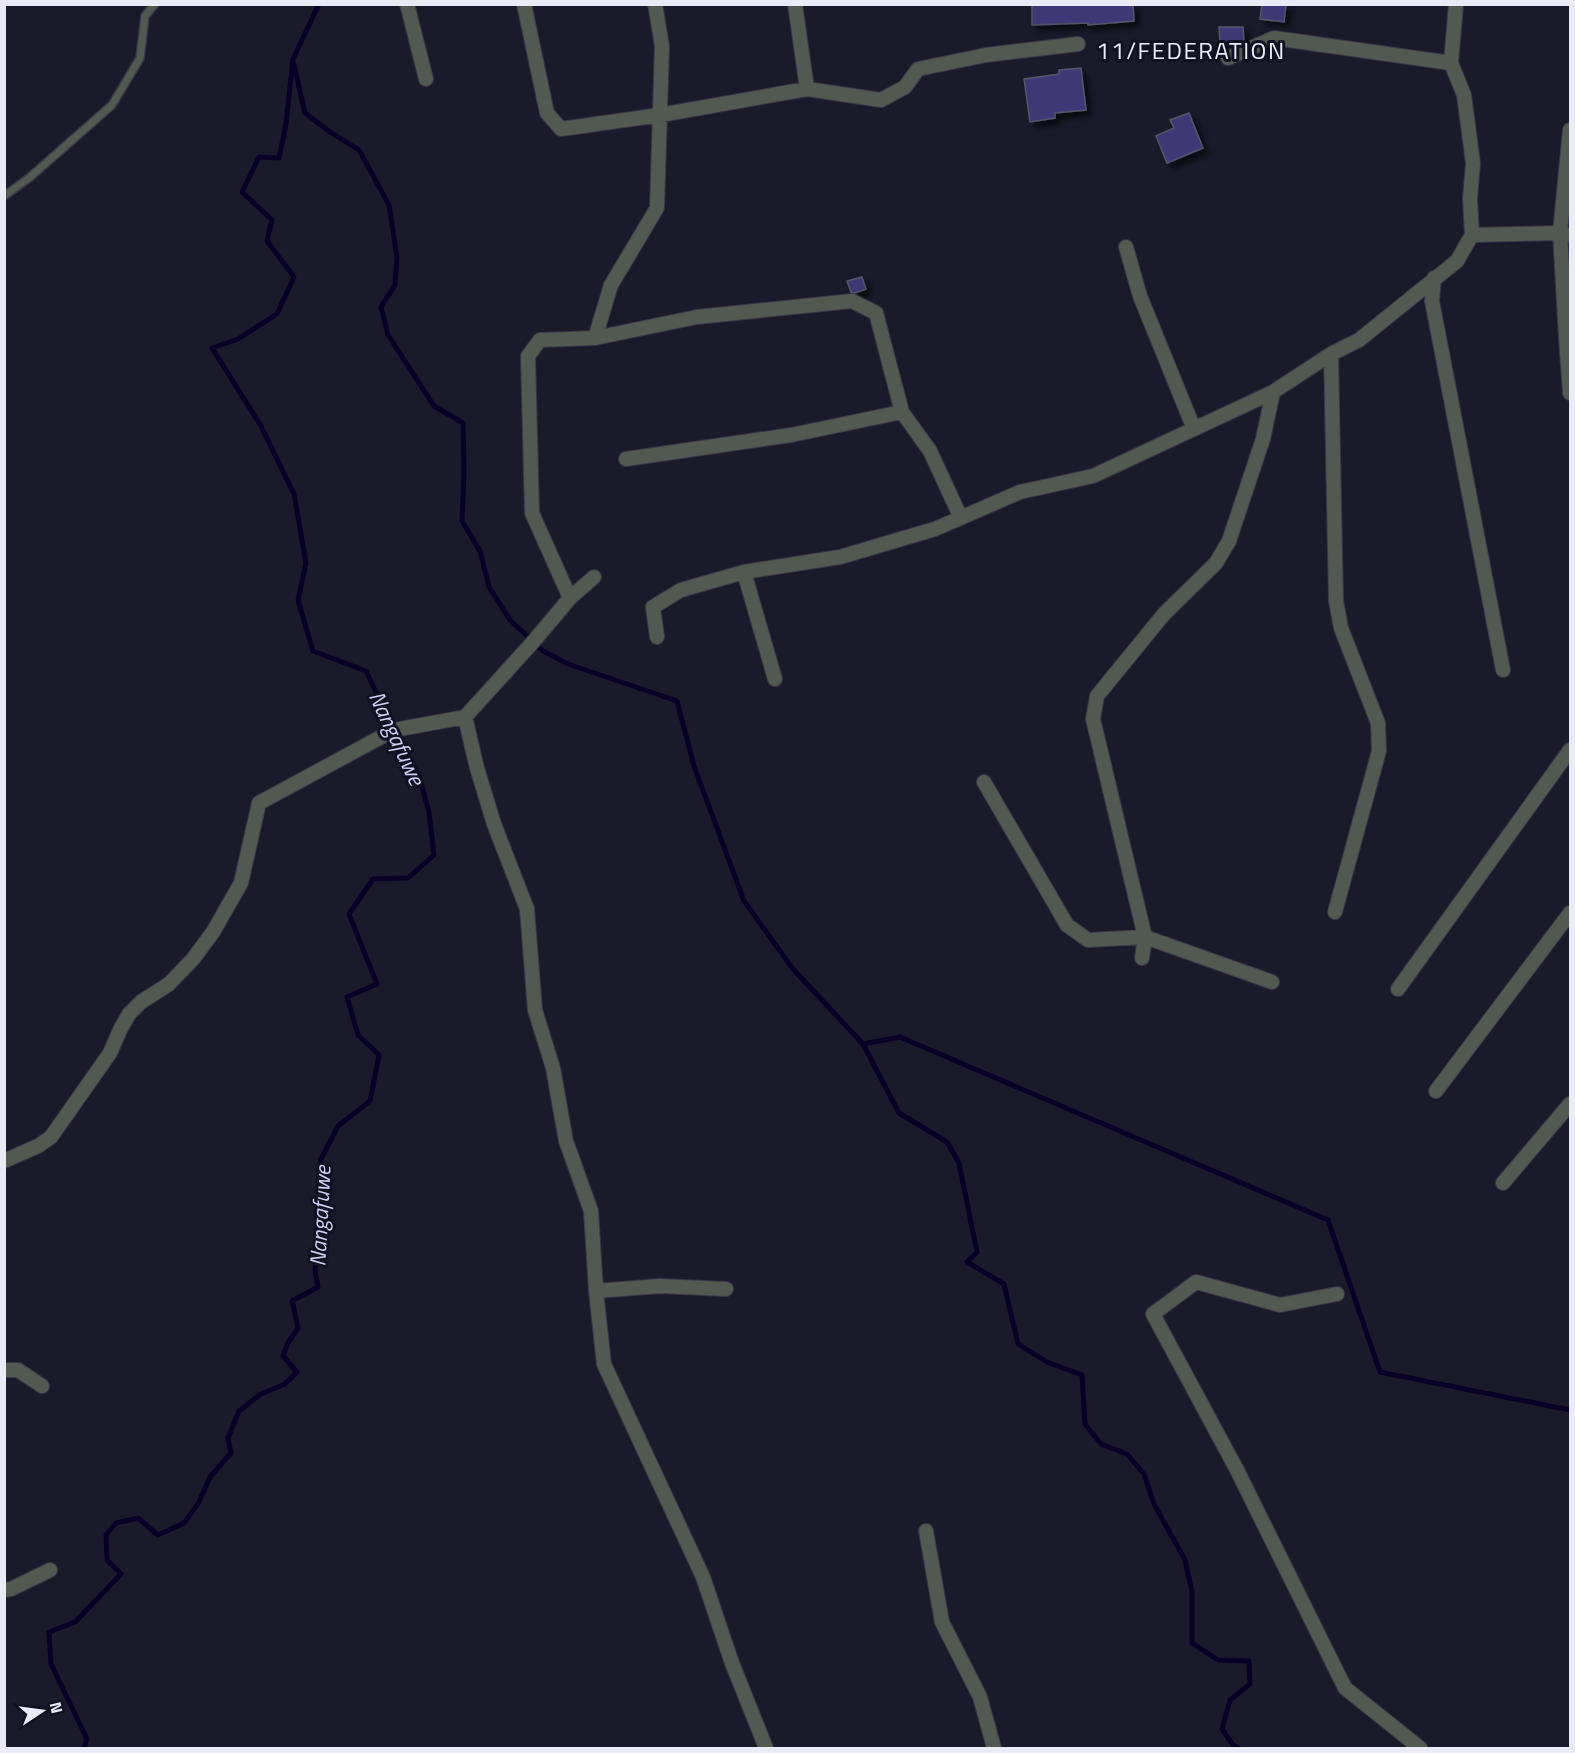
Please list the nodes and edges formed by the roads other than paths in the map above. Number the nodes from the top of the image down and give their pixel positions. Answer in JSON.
{"nodes":[{"id":1,"x":155,"y":4,"type":"edge"},
{"id":2,"x":407,"y":4,"type":"edge"},
{"id":3,"x":524,"y":4,"type":"edge"},
{"id":4,"x":655,"y":4,"type":"edge"},
{"id":5,"x":795,"y":4,"type":"edge"},
{"id":6,"x":1456,"y":4,"type":"edge"},
{"id":7,"x":1078,"y":44,"type":"dead end"},
{"id":8,"x":1228,"y":58,"type":"dead end"},
{"id":9,"x":1451,"y":63,"type":"junction"},
{"id":10,"x":426,"y":79,"type":"dead end"},
{"id":11,"x":807,"y":89,"type":"junction"},
{"id":12,"x":660,"y":115,"type":"junction"},
{"id":13,"x":1570,"y":130,"type":"edge"},
{"id":14,"x":4,"y":196,"type":"edge"},
{"id":15,"x":1565,"y":234,"type":"edge"},
{"id":16,"x":1472,"y":235,"type":"junction"},
{"id":17,"x":1126,"y":247,"type":"dead end"},
{"id":18,"x":1434,"y":278,"type":"junction"},
{"id":19,"x":595,"y":338,"type":"junction"},
{"id":20,"x":1331,"y":354,"type":"junction"},
{"id":21,"x":1272,"y":392,"type":"junction"},
{"id":22,"x":1570,"y":393,"type":"edge"},
{"id":23,"x":902,"y":412,"type":"junction"},
{"id":24,"x":1194,"y":429,"type":"junction"},
{"id":25,"x":626,"y":459,"type":"dead end"},
{"id":26,"x":961,"y":518,"type":"junction"},
{"id":27,"x":744,"y":572,"type":"junction"},
{"id":28,"x":594,"y":577,"type":"dead end"},
{"id":29,"x":570,"y":598,"type":"junction"},
{"id":30,"x":657,"y":637,"type":"dead end"},
{"id":31,"x":1503,"y":670,"type":"dead end"},
{"id":32,"x":775,"y":679,"type":"dead end"},
{"id":33,"x":465,"y":717,"type":"junction"},
{"id":34,"x":1570,"y":750,"type":"edge"},
{"id":35,"x":984,"y":782,"type":"dead end"},
{"id":36,"x":1335,"y":912,"type":"dead end"},
{"id":37,"x":1570,"y":913,"type":"edge"},
{"id":38,"x":1145,"y":937,"type":"junction"},
{"id":39,"x":1142,"y":958,"type":"dead end"},
{"id":40,"x":1272,"y":982,"type":"dead end"},
{"id":41,"x":1398,"y":989,"type":"dead end"},
{"id":42,"x":1436,"y":1091,"type":"dead end"},
{"id":43,"x":1570,"y":1104,"type":"edge"},
{"id":44,"x":4,"y":1161,"type":"edge"},
{"id":45,"x":1503,"y":1183,"type":"dead end"},
{"id":46,"x":726,"y":1288,"type":"dead end"},
{"id":47,"x":596,"y":1291,"type":"junction"},
{"id":48,"x":1337,"y":1294,"type":"dead end"},
{"id":49,"x":4,"y":1370,"type":"edge"},
{"id":50,"x":42,"y":1386,"type":"dead end"},
{"id":51,"x":926,"y":1531,"type":"dead end"},
{"id":52,"x":50,"y":1570,"type":"dead end"},
{"id":53,"x":4,"y":1590,"type":"edge"},
{"id":54,"x":766,"y":1749,"type":"edge"},
{"id":55,"x":994,"y":1749,"type":"edge"},
{"id":56,"x":1420,"y":1749,"type":"edge"}],
"edges":[{"from":1,"to":14,"type":"lane"},
{"from":2,"to":10,"type":"street"},
{"from":3,"to":12,"type":"street"},
{"from":4,"to":12,"type":"street"},
{"from":5,"to":11,"type":"street"},
{"from":6,"to":9,"type":"street"},
{"from":7,"to":11,"type":"street"},
{"from":8,"to":9,"type":"street"},
{"from":9,"to":16,"type":"street"},
{"from":11,"to":12,"type":"street"},
{"from":12,"to":19,"type":"street"},
{"from":13,"to":15,"type":"street"},
{"from":15,"to":16,"type":"street"},
{"from":15,"to":22,"type":"street"},
{"from":16,"to":18,"type":"street"},
{"from":17,"to":24,"type":"street"},
{"from":18,"to":20,"type":"street"},
{"from":18,"to":31,"type":"street"},
{"from":19,"to":23,"type":"street"},
{"from":19,"to":29,"type":"street"},
{"from":20,"to":21,"type":"street"},
{"from":20,"to":36,"type":"street"},
{"from":21,"to":24,"type":"street"},
{"from":21,"to":38,"type":"street"},
{"from":23,"to":25,"type":"street"},
{"from":23,"to":26,"type":"street"},
{"from":24,"to":26,"type":"street"},
{"from":26,"to":27,"type":"street"},
{"from":27,"to":30,"type":"street"},
{"from":27,"to":32,"type":"street"},
{"from":28,"to":29,"type":"street"},
{"from":29,"to":33,"type":"street"},
{"from":33,"to":44,"type":"street"},
{"from":33,"to":47,"type":"street"},
{"from":34,"to":41,"type":"street"},
{"from":35,"to":38,"type":"street"},
{"from":37,"to":42,"type":"street"},
{"from":38,"to":39,"type":"street"},
{"from":38,"to":40,"type":"street"},
{"from":43,"to":45,"type":"street"},
{"from":46,"to":47,"type":"street"},
{"from":47,"to":54,"type":"street"},
{"from":48,"to":56,"type":"street"},
{"from":49,"to":50,"type":"street"},
{"from":51,"to":55,"type":"street"},
{"from":52,"to":53,"type":"street"}]}
